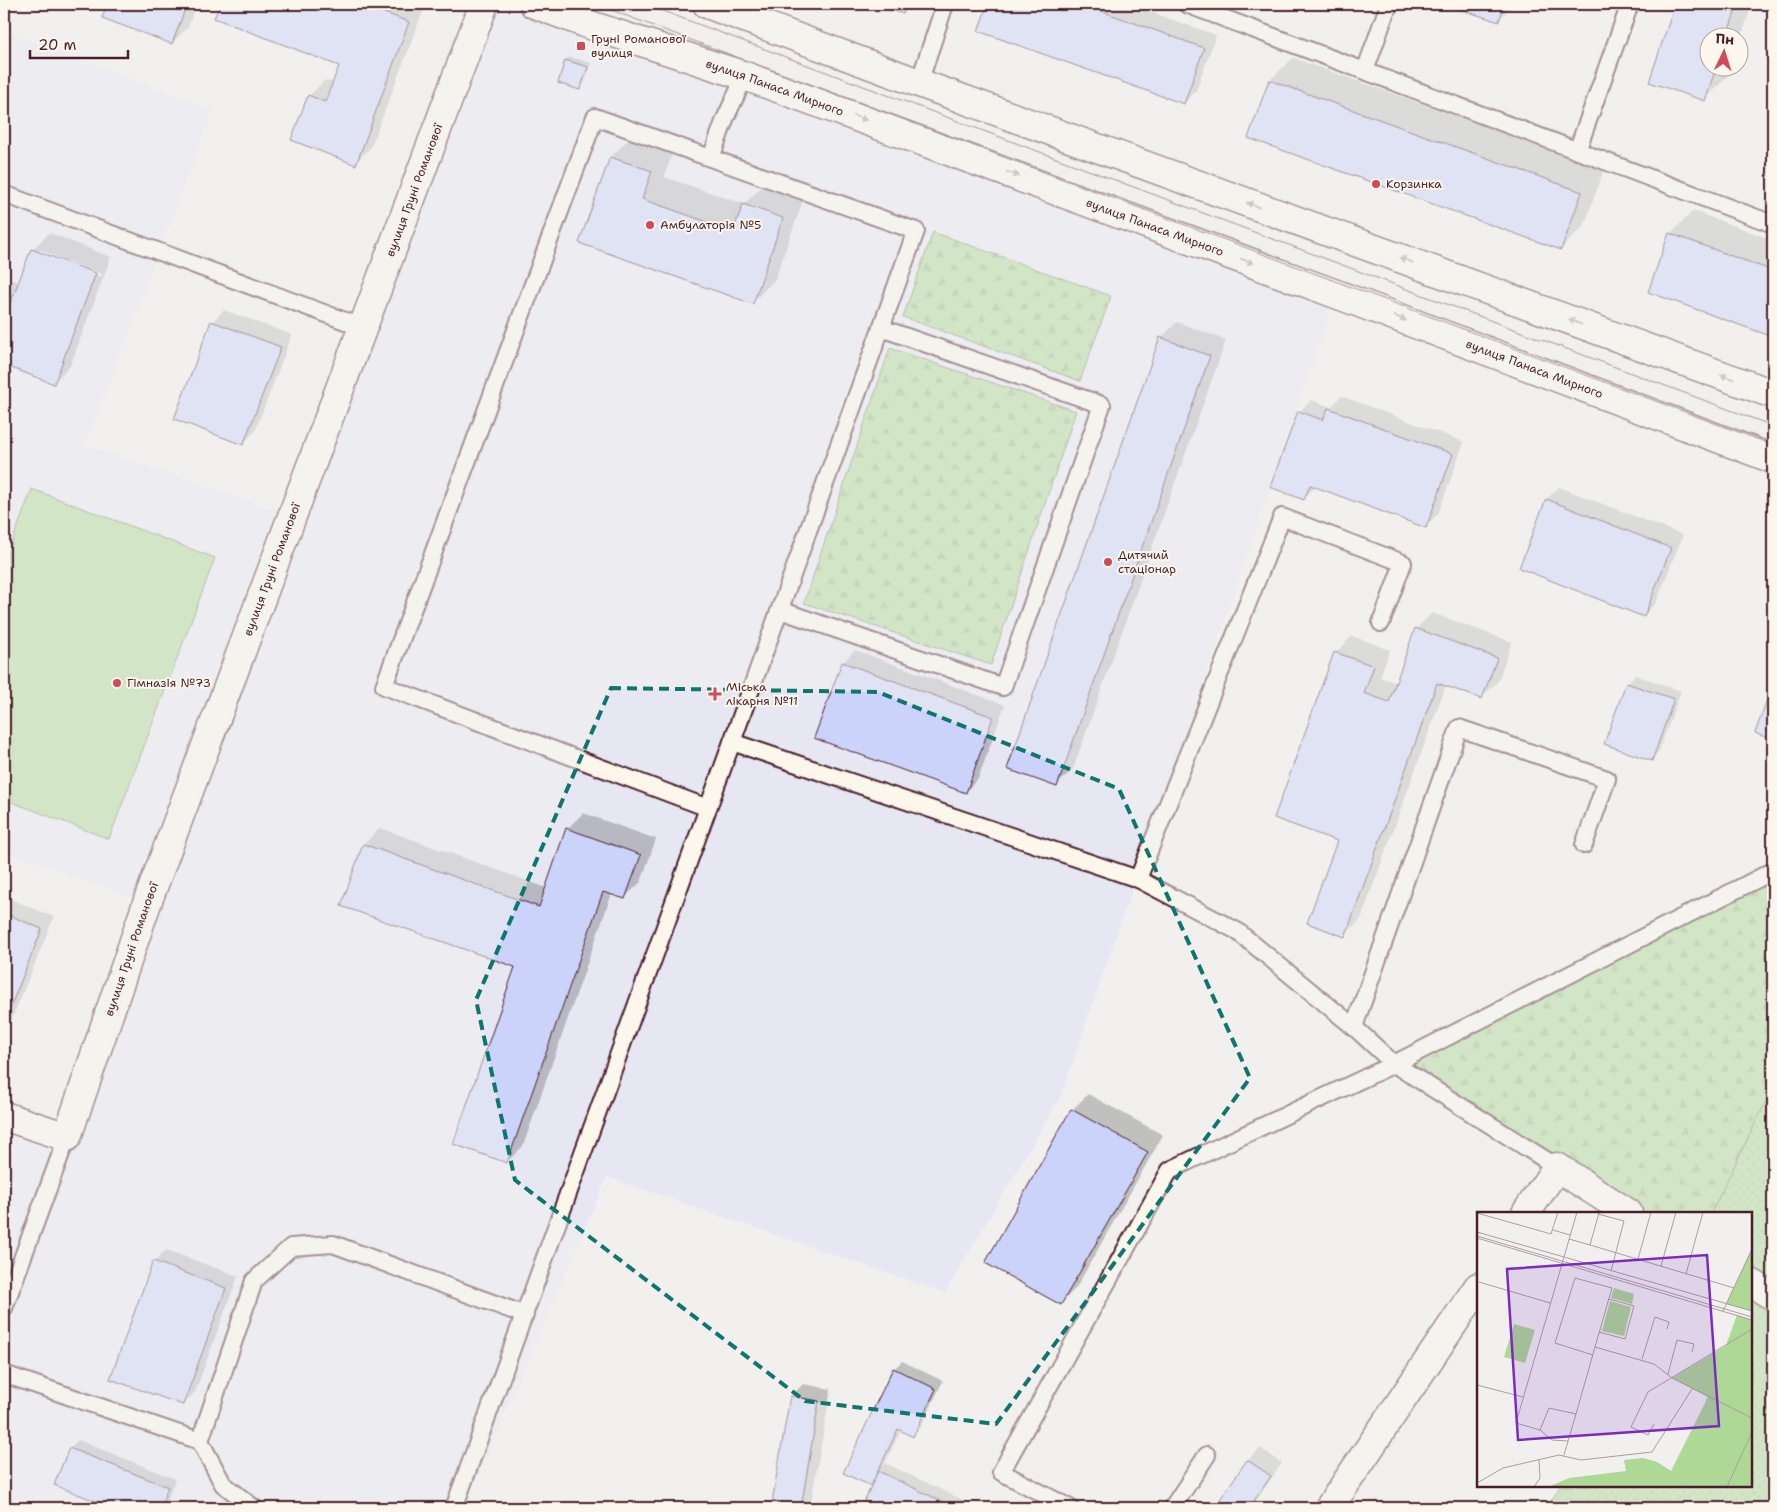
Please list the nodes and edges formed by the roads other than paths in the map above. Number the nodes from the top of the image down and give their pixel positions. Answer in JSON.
{"nodes":[{"id":1,"x":484,"y":4,"type":"edge"},
{"id":2,"x":534,"y":4,"type":"edge"},
{"id":3,"x":707,"y":4,"type":"edge"},
{"id":4,"x":945,"y":4,"type":"edge"},
{"id":5,"x":1186,"y":4,"type":"edge"},
{"id":6,"x":1389,"y":4,"type":"edge"},
{"id":7,"x":1630,"y":4,"type":"edge"},
{"id":8,"x":1365,"y":71,"type":"junction"},
{"id":9,"x":746,"y":76,"type":"junction"},
{"id":10,"x":919,"y":83,"type":"junction"},
{"id":11,"x":1577,"y":150,"type":"junction"},
{"id":12,"x":710,"y":158,"type":"junction"},
{"id":13,"x":4,"y":194,"type":"edge"},
{"id":14,"x":1773,"y":224,"type":"edge"},
{"id":15,"x":364,"y":328,"type":"junction"},
{"id":16,"x":881,"y":328,"type":"junction"},
{"id":17,"x":1773,"y":394,"type":"edge"},
{"id":18,"x":1773,"y":459,"type":"edge"},
{"id":19,"x":780,"y":610,"type":"junction"},
{"id":20,"x":1381,"y":623,"type":"dead end"},
{"id":21,"x":732,"y":742,"type":"junction"},
{"id":22,"x":708,"y":808,"type":"junction"},
{"id":23,"x":1584,"y":845,"type":"dead end"},
{"id":24,"x":1773,"y":871,"type":"edge"},
{"id":25,"x":1138,"y":879,"type":"junction"},
{"id":26,"x":1354,"y":1027,"type":"junction"},
{"id":27,"x":1394,"y":1064,"type":"junction"},
{"id":28,"x":4,"y":1116,"type":"edge"},
{"id":29,"x":67,"y":1137,"type":"junction"},
{"id":30,"x":1557,"y":1167,"type":"junction"},
{"id":31,"x":1527,"y":1212,"type":"edge"},
{"id":32,"x":1626,"y":1212,"type":"edge"},
{"id":33,"x":1752,"y":1284,"type":"edge"},
{"id":34,"x":1477,"y":1288,"type":"edge"},
{"id":35,"x":1773,"y":1296,"type":"edge"},
{"id":36,"x":4,"y":1308,"type":"edge"},
{"id":37,"x":525,"y":1316,"type":"junction"},
{"id":38,"x":4,"y":1374,"type":"edge"},
{"id":39,"x":200,"y":1441,"type":"junction"},
{"id":40,"x":1207,"y":1455,"type":"dead end"},
{"id":41,"x":254,"y":1508,"type":"edge"},
{"id":42,"x":454,"y":1508,"type":"edge"},
{"id":43,"x":1070,"y":1508,"type":"edge"},
{"id":44,"x":1172,"y":1508,"type":"edge"},
{"id":45,"x":1330,"y":1508,"type":"edge"}],
"edges":[{"from":1,"to":15,"type":"main road","name":"вулиця Груні Романової"},
{"from":2,"to":9,"type":"main road","name":"вулиця Панаса Мирного"},
{"from":3,"to":10,"type":"main road"},
{"from":4,"to":10,"type":"lane"},
{"from":5,"to":8,"type":"lane"},
{"from":6,"to":8,"type":"lane"},
{"from":7,"to":11,"type":"lane"},
{"from":8,"to":11,"type":"lane"},
{"from":9,"to":12,"type":"lane"},
{"from":9,"to":18,"type":"main road","name":"вулиця Панаса Мирного","one_way":true},
{"from":17,"to":10,"type":"main road","one_way":true},
{"from":11,"to":14,"type":"lane"},
{"from":12,"to":16,"type":"lane"},
{"from":12,"to":22,"type":"lane"},
{"from":13,"to":15,"type":"lane"},
{"from":15,"to":29,"type":"main road","name":"вулиця Груні Романової"},
{"from":16,"to":19,"type":"lane"},
{"from":16,"to":19,"type":"lane"},
{"from":19,"to":21,"type":"lane"},
{"from":20,"to":25,"type":"lane"},
{"from":21,"to":22,"type":"lane"},
{"from":21,"to":25,"type":"lane"},
{"from":22,"to":37,"type":"lane"},
{"from":23,"to":26,"type":"lane"},
{"from":24,"to":27,"type":"lane"},
{"from":25,"to":26,"type":"lane"},
{"from":26,"to":27,"type":"lane"},
{"from":27,"to":30,"type":"lane"},
{"from":27,"to":43,"type":"lane"},
{"from":28,"to":29,"type":"main road"},
{"from":29,"to":36,"type":"lane"},
{"from":30,"to":31,"type":"main road"},
{"from":30,"to":32,"type":"main road"},
{"from":33,"to":35,"type":"main road"},
{"from":34,"to":45,"type":"main road"},
{"from":37,"to":39,"type":"lane"},
{"from":37,"to":42,"type":"lane"},
{"from":38,"to":39,"type":"lane"},
{"from":39,"to":41,"type":"lane"},
{"from":40,"to":44,"type":"lane"}]}
